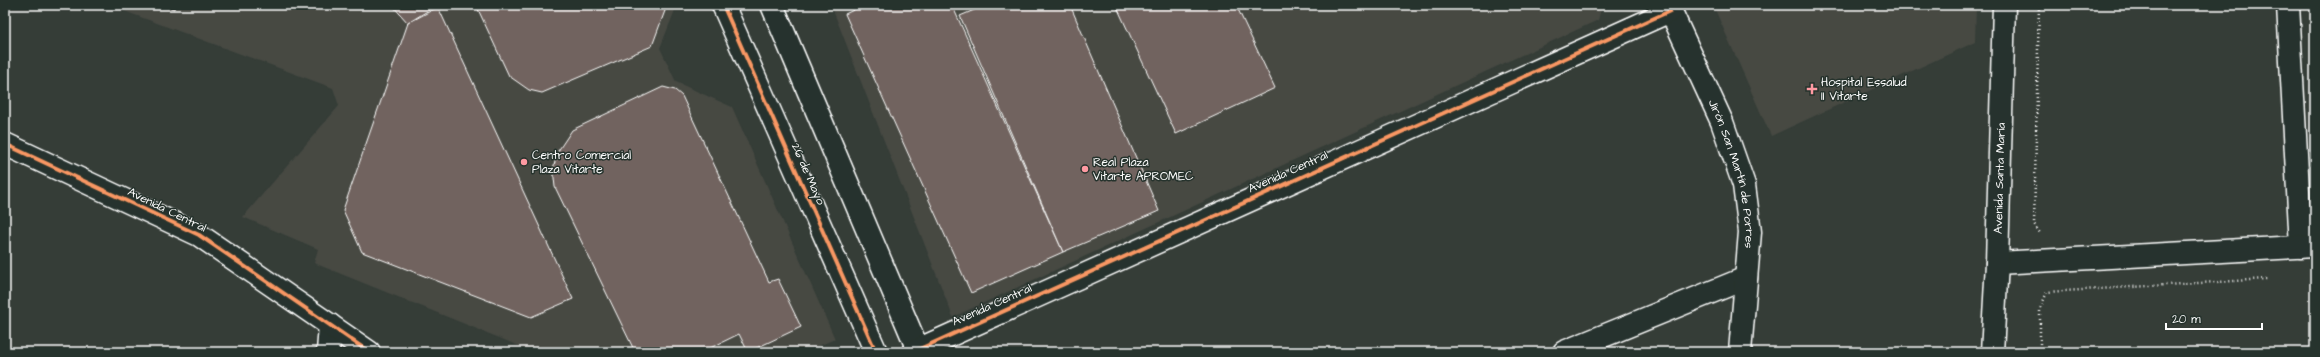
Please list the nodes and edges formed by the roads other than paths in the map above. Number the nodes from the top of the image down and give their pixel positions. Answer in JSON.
{"nodes":[{"id":1,"x":722,"y":5,"type":"edge"},
{"id":2,"x":772,"y":5,"type":"edge"},
{"id":3,"x":2004,"y":5,"type":"edge"},
{"id":4,"x":2288,"y":5,"type":"edge"},
{"id":5,"x":1669,"y":8,"type":"edge"},
{"id":6,"x":5,"y":144,"type":"edge"},
{"id":7,"x":2308,"y":246,"type":"edge"},
{"id":8,"x":1997,"y":263,"type":"junction"},
{"id":9,"x":1746,"y":278,"type":"junction"},
{"id":10,"x":330,"y":325,"type":"junction"},
{"id":11,"x":917,"y":351,"type":"edge"},
{"id":12,"x":328,"y":352,"type":"edge"},
{"id":13,"x":369,"y":352,"type":"edge"},
{"id":14,"x":876,"y":352,"type":"edge"},
{"id":15,"x":1564,"y":352,"type":"edge"},
{"id":16,"x":1740,"y":352,"type":"edge"},
{"id":17,"x":1992,"y":352,"type":"edge"}],
"edges":[{"from":1,"to":14,"type":"street","name":"26 de Mayo"},
{"from":2,"to":11,"type":"street"},
{"from":3,"to":8,"type":"street","name":"Avenida Santa María"},
{"from":4,"to":7,"type":"street"},
{"from":5,"to":9,"type":"street","name":"Jirón San Martín de Porres"},
{"from":5,"to":11,"type":"street","name":"Avenida Central"},
{"from":6,"to":10,"type":"street","name":"Avenida Central"},
{"from":7,"to":8,"type":"street"},
{"from":8,"to":17,"type":"street","name":"Avenida Santa María"},
{"from":9,"to":15,"type":"street"},
{"from":9,"to":16,"type":"street","name":"Jirón San Martín de Porres"},
{"from":10,"to":12,"type":"street"},
{"from":10,"to":13,"type":"street","name":"Avenida Central"}]}
